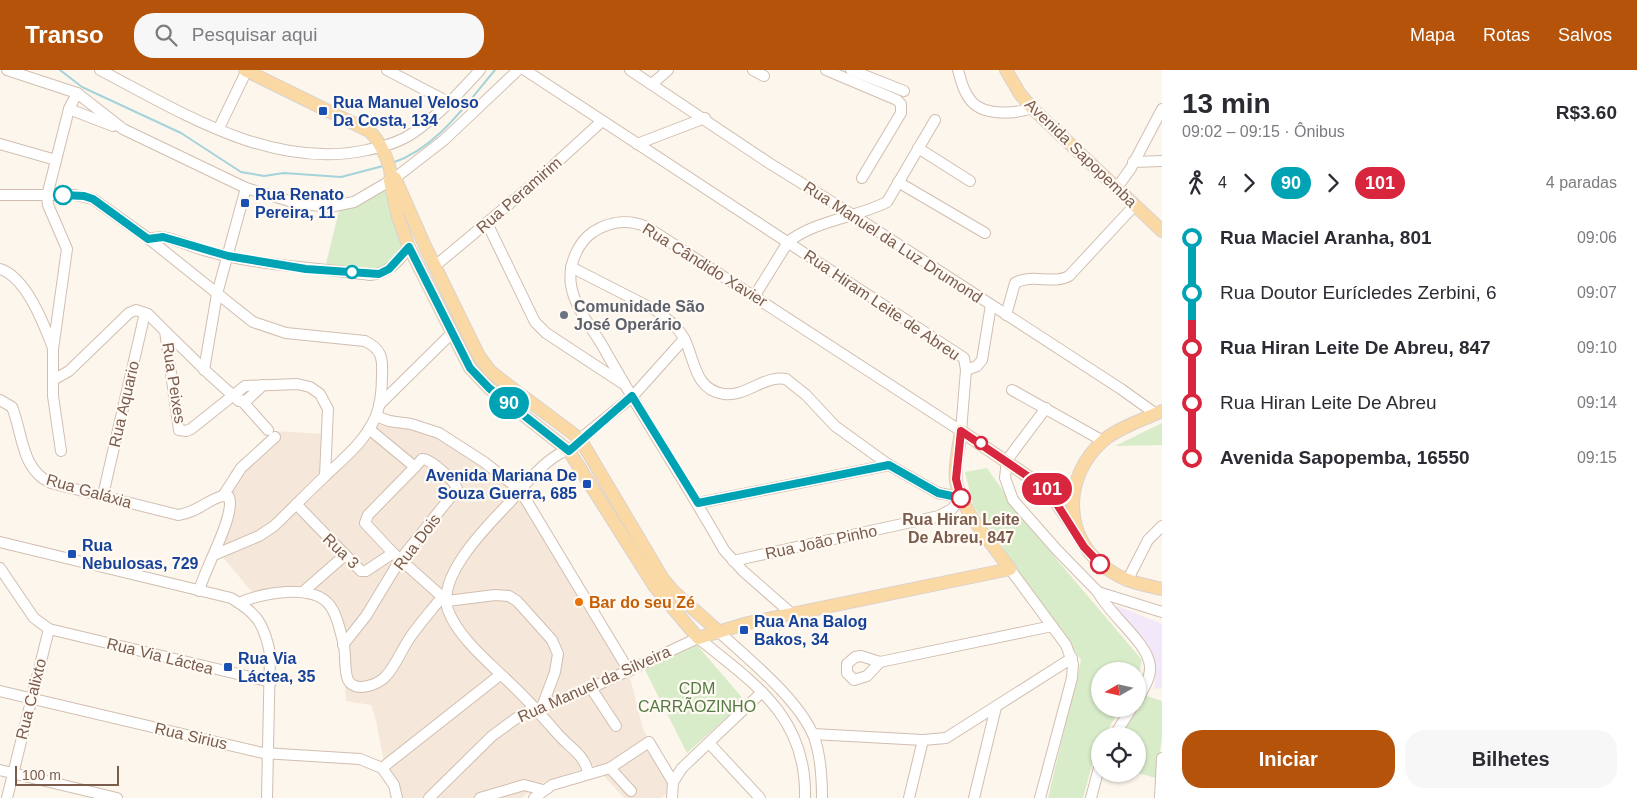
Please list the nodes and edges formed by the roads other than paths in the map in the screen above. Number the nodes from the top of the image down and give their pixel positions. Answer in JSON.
{"nodes":[{"id":1,"x":7,"y":70,"type":"edge"},
{"id":2,"x":100,"y":70,"type":"edge"},
{"id":3,"x":246,"y":70,"type":"edge"},
{"id":4,"x":387,"y":70,"type":"edge"},
{"id":5,"x":480,"y":70,"type":"edge"},
{"id":6,"x":518,"y":70,"type":"edge"},
{"id":7,"x":525,"y":70,"type":"edge"},
{"id":8,"x":630,"y":70,"type":"edge"},
{"id":9,"x":668,"y":70,"type":"edge"},
{"id":10,"x":753,"y":70,"type":"edge"},
{"id":11,"x":826,"y":70,"type":"edge"},
{"id":12,"x":850,"y":70,"type":"edge"},
{"id":13,"x":958,"y":70,"type":"edge"},
{"id":14,"x":1006,"y":70,"type":"edge"},
{"id":15,"x":764,"y":76,"type":"dead end"},
{"id":16,"x":652,"y":84,"type":"junction"},
{"id":17,"x":904,"y":91,"type":"dead end"},
{"id":18,"x":76,"y":93,"type":"junction"},
{"id":19,"x":450,"y":103,"type":"junction"},
{"id":20,"x":1032,"y":108,"type":"junction"},
{"id":21,"x":1162,"y":109,"type":"edge"},
{"id":22,"x":69,"y":110,"type":"junction"},
{"id":23,"x":704,"y":118,"type":"junction"},
{"id":24,"x":935,"y":120,"type":"dead end"},
{"id":25,"x":601,"y":122,"type":"junction"},
{"id":26,"x":218,"y":128,"type":"junction"},
{"id":27,"x":122,"y":129,"type":"junction"},
{"id":28,"x":0,"y":144,"type":"edge"},
{"id":29,"x":637,"y":144,"type":"junction"},
{"id":30,"x":918,"y":148,"type":"junction"},
{"id":31,"x":382,"y":149,"type":"junction"},
{"id":32,"x":56,"y":160,"type":"junction"},
{"id":33,"x":1162,"y":161,"type":"edge"},
{"id":34,"x":1133,"y":162,"type":"junction"},
{"id":35,"x":391,"y":176,"type":"junction"},
{"id":36,"x":862,"y":178,"type":"dead end"},
{"id":37,"x":970,"y":181,"type":"dead end"},
{"id":38,"x":898,"y":182,"type":"junction"},
{"id":39,"x":246,"y":188,"type":"junction"},
{"id":40,"x":1116,"y":189,"type":"junction"},
{"id":41,"x":0,"y":195,"type":"edge"},
{"id":42,"x":47,"y":196,"type":"junction"},
{"id":43,"x":1134,"y":206,"type":"junction"},
{"id":44,"x":853,"y":215,"type":"junction"},
{"id":45,"x":487,"y":224,"type":"junction"},
{"id":46,"x":1162,"y":231,"type":"edge"},
{"id":47,"x":985,"y":233,"type":"dead end"},
{"id":48,"x":148,"y":239,"type":"junction"},
{"id":49,"x":788,"y":242,"type":"junction"},
{"id":50,"x":416,"y":249,"type":"junction"},
{"id":51,"x":228,"y":256,"type":"junction"},
{"id":52,"x":435,"y":266,"type":"junction"},
{"id":53,"x":571,"y":266,"type":"junction"},
{"id":54,"x":1,"y":272,"type":"edge"},
{"id":55,"x":217,"y":294,"type":"junction"},
{"id":56,"x":754,"y":297,"type":"junction"},
{"id":57,"x":991,"y":305,"type":"junction"},
{"id":58,"x":145,"y":312,"type":"junction"},
{"id":59,"x":1006,"y":315,"type":"junction"},
{"id":60,"x":165,"y":331,"type":"junction"},
{"id":61,"x":451,"y":334,"type":"junction"},
{"id":62,"x":684,"y":339,"type":"junction"},
{"id":63,"x":53,"y":349,"type":"junction"},
{"id":64,"x":204,"y":370,"type":"junction"},
{"id":65,"x":966,"y":370,"type":"junction"},
{"id":66,"x":53,"y":380,"type":"junction"},
{"id":67,"x":623,"y":384,"type":"junction"},
{"id":68,"x":263,"y":385,"type":"junction"},
{"id":69,"x":1012,"y":390,"type":"dead end"},
{"id":70,"x":233,"y":395,"type":"junction"},
{"id":71,"x":632,"y":396,"type":"junction"},
{"id":72,"x":0,"y":400,"type":"edge"},
{"id":73,"x":243,"y":402,"type":"junction"},
{"id":74,"x":1046,"y":408,"type":"junction"},
{"id":75,"x":377,"y":411,"type":"junction"},
{"id":76,"x":1159,"y":413,"type":"edge"},
{"id":77,"x":369,"y":429,"type":"junction"},
{"id":78,"x":570,"y":430,"type":"junction"},
{"id":79,"x":961,"y":431,"type":"junction"},
{"id":80,"x":581,"y":440,"type":"junction"},
{"id":81,"x":1103,"y":441,"type":"junction"},
{"id":82,"x":564,"y":449,"type":"junction"},
{"id":83,"x":61,"y":451,"type":"dead end"},
{"id":84,"x":1007,"y":460,"type":"junction"},
{"id":85,"x":889,"y":465,"type":"junction"},
{"id":86,"x":415,"y":467,"type":"junction"},
{"id":87,"x":325,"y":476,"type":"junction"},
{"id":88,"x":520,"y":490,"type":"junction"},
{"id":89,"x":1048,"y":490,"type":"junction"},
{"id":90,"x":103,"y":495,"type":"junction"},
{"id":91,"x":223,"y":496,"type":"junction"},
{"id":92,"x":961,"y":498,"type":"junction"},
{"id":93,"x":1073,"y":500,"type":"junction"},
{"id":94,"x":698,"y":503,"type":"junction"},
{"id":95,"x":296,"y":504,"type":"junction"},
{"id":96,"x":1162,"y":526,"type":"edge"},
{"id":97,"x":1078,"y":535,"type":"junction"},
{"id":98,"x":0,"y":542,"type":"edge"},
{"id":99,"x":214,"y":555,"type":"junction"},
{"id":100,"x":344,"y":556,"type":"junction"},
{"id":101,"x":396,"y":556,"type":"junction"},
{"id":102,"x":733,"y":561,"type":"junction"},
{"id":103,"x":0,"y":568,"type":"edge"},
{"id":104,"x":1010,"y":570,"type":"junction"},
{"id":105,"x":1128,"y":581,"type":"junction"},
{"id":106,"x":1162,"y":589,"type":"edge"},
{"id":107,"x":199,"y":591,"type":"junction"},
{"id":108,"x":304,"y":591,"type":"junction"},
{"id":109,"x":1098,"y":592,"type":"junction"},
{"id":110,"x":445,"y":599,"type":"junction"},
{"id":111,"x":239,"y":603,"type":"junction"},
{"id":112,"x":1162,"y":612,"type":"edge"},
{"id":113,"x":792,"y":614,"type":"junction"},
{"id":114,"x":1052,"y":626,"type":"junction"},
{"id":115,"x":49,"y":629,"type":"junction"},
{"id":116,"x":718,"y":630,"type":"junction"},
{"id":117,"x":698,"y":638,"type":"junction"},
{"id":118,"x":343,"y":645,"type":"junction"},
{"id":119,"x":1072,"y":658,"type":"junction"},
{"id":120,"x":880,"y":662,"type":"dead end"},
{"id":121,"x":629,"y":671,"type":"junction"},
{"id":122,"x":500,"y":675,"type":"junction"},
{"id":123,"x":268,"y":682,"type":"junction"},
{"id":124,"x":1146,"y":683,"type":"edge"},
{"id":125,"x":591,"y":688,"type":"junction"},
{"id":126,"x":0,"y":691,"type":"edge"},
{"id":127,"x":762,"y":692,"type":"junction"},
{"id":128,"x":32,"y":698,"type":"junction"},
{"id":129,"x":996,"y":707,"type":"junction"},
{"id":130,"x":539,"y":708,"type":"junction"},
{"id":131,"x":616,"y":726,"type":"dead end"},
{"id":132,"x":813,"y":734,"type":"junction"},
{"id":133,"x":923,"y":740,"type":"junction"},
{"id":134,"x":709,"y":743,"type":"junction"},
{"id":135,"x":266,"y":753,"type":"junction"},
{"id":136,"x":1162,"y":758,"type":"edge"},
{"id":137,"x":382,"y":768,"type":"junction"},
{"id":138,"x":610,"y":768,"type":"junction"},
{"id":139,"x":0,"y":770,"type":"edge"},
{"id":140,"x":592,"y":772,"type":"junction"},
{"id":141,"x":13,"y":773,"type":"junction"},
{"id":142,"x":673,"y":782,"type":"junction"},
{"id":143,"x":1095,"y":782,"type":"edge"},
{"id":144,"x":543,"y":790,"type":"junction"},
{"id":145,"x":631,"y":791,"type":"dead end"},
{"id":146,"x":7,"y":798,"type":"edge"},
{"id":147,"x":117,"y":798,"type":"edge"},
{"id":148,"x":261,"y":798,"type":"edge"},
{"id":149,"x":267,"y":798,"type":"edge"},
{"id":150,"x":397,"y":798,"type":"edge"},
{"id":151,"x":429,"y":798,"type":"edge"},
{"id":152,"x":480,"y":798,"type":"edge"},
{"id":153,"x":534,"y":798,"type":"edge"},
{"id":154,"x":672,"y":798,"type":"edge"},
{"id":155,"x":760,"y":798,"type":"edge"},
{"id":156,"x":805,"y":798,"type":"edge"},
{"id":157,"x":822,"y":798,"type":"edge"},
{"id":158,"x":909,"y":798,"type":"edge"},
{"id":159,"x":974,"y":798,"type":"edge"},
{"id":160,"x":1040,"y":798,"type":"edge"},
{"id":161,"x":1091,"y":798,"type":"edge"},
{"id":162,"x":1160,"y":798,"type":"edge"}],
"edges":[{"from":1,"to":18,"type":"street"},
{"from":2,"to":26,"type":"street"},
{"from":3,"to":26,"type":"street"},
{"from":3,"to":31,"type":"main road"},
{"from":4,"to":19,"type":"street"},
{"from":5,"to":19,"type":"street"},
{"from":6,"to":35,"type":"street"},
{"from":7,"to":25,"type":"street","name":"Rua Hiram Leite de Abreu"},
{"from":8,"to":16,"type":"street","name":"Rua Manuel da Luz Drumond"},
{"from":9,"to":16,"type":"street"},
{"from":10,"to":15,"type":"street"},
{"from":11,"to":36,"type":"street"},
{"from":12,"to":17,"type":"street"},
{"from":13,"to":20,"type":"street"},
{"from":14,"to":20,"type":"main road","name":"Avenida Sapopemba"},
{"from":16,"to":23,"type":"street","name":"Rua Manuel da Luz Drumond"},
{"from":18,"to":22,"type":"street"},
{"from":18,"to":27,"type":"street"},
{"from":19,"to":31,"type":"street"},
{"from":20,"to":40,"type":"main road","name":"Avenida Sapopemba"},
{"from":21,"to":34,"type":"street"},
{"from":22,"to":27,"type":"street"},
{"from":22,"to":32,"type":"street"},
{"from":23,"to":29,"type":"street"},
{"from":23,"to":44,"type":"street","name":"Rua Manuel da Luz Drumond"},
{"from":24,"to":30,"type":"street"},
{"from":25,"to":29,"type":"street","name":"Rua Hiram Leite de Abreu"},
{"from":25,"to":45,"type":"street","name":"Rua Peramirim"},
{"from":26,"to":31,"type":"street"},
{"from":27,"to":39,"type":"street"},
{"from":28,"to":32,"type":"street"},
{"from":29,"to":49,"type":"street","name":"Rua Hiram Leite de Abreu"},
{"from":30,"to":37,"type":"street"},
{"from":30,"to":38,"type":"street"},
{"from":31,"to":35,"type":"main road"},
{"from":32,"to":42,"type":"street"},
{"from":33,"to":34,"type":"street"},
{"from":34,"to":40,"type":"street"},
{"from":35,"to":39,"type":"street"},
{"from":35,"to":50,"type":"main road"},
{"from":38,"to":44,"type":"street"},
{"from":38,"to":47,"type":"street"},
{"from":39,"to":51,"type":"street"},
{"from":40,"to":43,"type":"main road","name":"Avenida Sapopemba"},
{"from":41,"to":42,"type":"street"},
{"from":42,"to":48,"type":"street"},
{"from":42,"to":63,"type":"street"},
{"from":43,"to":46,"type":"main road","name":"Avenida Sapopemba"},
{"from":43,"to":59,"type":"street"},
{"from":44,"to":49,"type":"street"},
{"from":44,"to":57,"type":"street","name":"Rua Manuel da Luz Drumond"},
{"from":45,"to":52,"type":"street","name":"Rua Peramirim"},
{"from":45,"to":67,"type":"street"},
{"from":48,"to":51,"type":"street"},
{"from":48,"to":55,"type":"street"},
{"from":49,"to":56,"type":"street"},
{"from":49,"to":65,"type":"street","name":"Rua Hiram Leite de Abreu"},
{"from":50,"to":51,"type":"street"},
{"from":50,"to":52,"type":"main road"},
{"from":50,"to":61,"type":"main road"},
{"from":51,"to":55,"type":"street"},
{"from":52,"to":78,"type":"main road"},
{"from":53,"to":56,"type":"street","name":"Rua Cândido Xavier"},
{"from":53,"to":62,"type":"street"},
{"from":53,"to":67,"type":"street","name":"Rua Cândido Xavier"},
{"from":54,"to":63,"type":"street"},
{"from":55,"to":64,"type":"street"},
{"from":55,"to":75,"type":"street"},
{"from":56,"to":79,"type":"street","name":"Rua Cândido Xavier"},
{"from":57,"to":59,"type":"street","name":"Rua Manuel da Luz Drumond"},
{"from":57,"to":65,"type":"street"},
{"from":58,"to":60,"type":"street","name":"Rua Peixes"},
{"from":58,"to":66,"type":"street"},
{"from":58,"to":90,"type":"street","name":"Rua Aquario"},
{"from":59,"to":76,"type":"street","name":"Rua Manuel da Luz Drumond"},
{"from":60,"to":64,"type":"street"},
{"from":60,"to":70,"type":"street","name":"Rua Peixes"},
{"from":61,"to":75,"type":"street"},
{"from":61,"to":82,"type":"main road"},
{"from":62,"to":71,"type":"street"},
{"from":62,"to":85,"type":"street"},
{"from":63,"to":66,"type":"street"},
{"from":64,"to":70,"type":"street"},
{"from":65,"to":79,"type":"street","name":"Rua Hiram Leite de Abreu"},
{"from":66,"to":83,"type":"street"},
{"from":67,"to":71,"type":"street","name":"Rua Cândido Xavier"},
{"from":68,"to":70,"type":"street","name":"Rua Peixes"},
{"from":68,"to":73,"type":"street"},
{"from":68,"to":87,"type":"street","name":"Rua Peixes"},
{"from":69,"to":74,"type":"street"},
{"from":70,"to":73,"type":"street"},
{"from":71,"to":80,"type":"street"},
{"from":71,"to":94,"type":"street","name":"Rua Cândido Xavier"},
{"from":72,"to":90,"type":"street","name":"Rua Galáxia"},
{"from":73,"to":91,"type":"street"},
{"from":74,"to":81,"type":"street"},
{"from":74,"to":84,"type":"street"},
{"from":75,"to":77,"type":"street"},
{"from":75,"to":88,"type":"street"},
{"from":76,"to":81,"type":"main road"},
{"from":77,"to":86,"type":"street"},
{"from":77,"to":87,"type":"street"},
{"from":78,"to":80,"type":"main road"},
{"from":78,"to":82,"type":"street"},
{"from":79,"to":84,"type":"main road","name":"Rua Cândido Xavier"},
{"from":79,"to":92,"type":"main road","name":"Rua Hiram Leite de Abreu"},
{"from":80,"to":82,"type":"street"},
{"from":80,"to":116,"type":"main road"},
{"from":81,"to":93,"type":"main road"},
{"from":82,"to":88,"type":"street"},
{"from":82,"to":117,"type":"main road"},
{"from":84,"to":89,"type":"main road","name":"Rua Cândido Xavier"},
{"from":84,"to":109,"type":"street"},
{"from":85,"to":92,"type":"street"},
{"from":85,"to":94,"type":"street"},
{"from":86,"to":101,"type":"street"},
{"from":86,"to":101,"type":"street","name":"Rua Dois"},
{"from":87,"to":95,"type":"street"},
{"from":88,"to":110,"type":"street"},
{"from":88,"to":121,"type":"street"},
{"from":89,"to":93,"type":"main road","name":"Rua Cândido Xavier"},
{"from":89,"to":97,"type":"main road"},
{"from":90,"to":91,"type":"street","name":"Rua Galáxia"},
{"from":91,"to":99,"type":"street"},
{"from":92,"to":102,"type":"street","name":"Rua João Pinho"},
{"from":92,"to":104,"type":"main road","name":"Rua Hiram Leite de Abreu"},
{"from":93,"to":97,"type":"main road"},
{"from":94,"to":102,"type":"street","name":"Rua Cândido Xavier"},
{"from":95,"to":99,"type":"street"},
{"from":95,"to":100,"type":"street","name":"Rua 3"},
{"from":96,"to":105,"type":"street"},
{"from":97,"to":105,"type":"main road"},
{"from":98,"to":107,"type":"street"},
{"from":99,"to":107,"type":"street"},
{"from":100,"to":101,"type":"street","name":"Rua 3"},
{"from":100,"to":108,"type":"street"},
{"from":101,"to":110,"type":"street"},
{"from":101,"to":118,"type":"street","name":"Rua Dois"},
{"from":102,"to":113,"type":"street","name":"Rua Cândido Xavier"},
{"from":103,"to":115,"type":"street"},
{"from":104,"to":113,"type":"main road"},
{"from":104,"to":114,"type":"street","name":"Rua Hiram Leite de Abreu"},
{"from":105,"to":106,"type":"main road"},
{"from":107,"to":111,"type":"street"},
{"from":108,"to":111,"type":"street"},
{"from":108,"to":118,"type":"street"},
{"from":109,"to":112,"type":"street"},
{"from":109,"to":124,"type":"street"},
{"from":110,"to":118,"type":"street"},
{"from":110,"to":122,"type":"street"},
{"from":110,"to":130,"type":"street"},
{"from":111,"to":123,"type":"street"},
{"from":113,"to":116,"type":"main road"},
{"from":114,"to":119,"type":"street","name":"Rua Hiram Leite de Abreu"},
{"from":114,"to":120,"type":"street"},
{"from":115,"to":123,"type":"street","name":"Rua Via Láctea"},
{"from":115,"to":128,"type":"street","name":"Rua Calixto"},
{"from":116,"to":117,"type":"main road"},
{"from":116,"to":132,"type":"street"},
{"from":117,"to":121,"type":"street","name":"Rua Manuel da Silveira"},
{"from":117,"to":127,"type":"street"},
{"from":119,"to":129,"type":"street"},
{"from":119,"to":160,"type":"street"},
{"from":121,"to":125,"type":"street","name":"Rua Manuel da Silveira"},
{"from":122,"to":130,"type":"street"},
{"from":122,"to":137,"type":"street"},
{"from":123,"to":135,"type":"street"},
{"from":125,"to":130,"type":"street","name":"Rua Manuel da Silveira"},
{"from":125,"to":131,"type":"street"},
{"from":126,"to":128,"type":"street","name":"Rua Sirius"},
{"from":127,"to":134,"type":"street"},
{"from":127,"to":156,"type":"street"},
{"from":128,"to":135,"type":"street","name":"Rua Sirius"},
{"from":128,"to":141,"type":"street","name":"Rua Calixto"},
{"from":129,"to":133,"type":"street"},
{"from":129,"to":159,"type":"street"},
{"from":130,"to":140,"type":"street"},
{"from":130,"to":151,"type":"street","name":"Rua Manuel da Silveira"},
{"from":132,"to":133,"type":"street"},
{"from":132,"to":157,"type":"street"},
{"from":133,"to":158,"type":"street"},
{"from":134,"to":142,"type":"street"},
{"from":134,"to":155,"type":"street"},
{"from":135,"to":137,"type":"street","name":"Rua Sirius"},
{"from":135,"to":148,"type":"street"},
{"from":135,"to":149,"type":"street"},
{"from":136,"to":162,"type":"street"},
{"from":137,"to":150,"type":"street"},
{"from":138,"to":140,"type":"street"},
{"from":138,"to":142,"type":"street"},
{"from":138,"to":145,"type":"street"},
{"from":139,"to":141,"type":"street"},
{"from":140,"to":144,"type":"street"},
{"from":141,"to":146,"type":"street","name":"Rua Calixto"},
{"from":141,"to":147,"type":"street"},
{"from":142,"to":154,"type":"street"},
{"from":143,"to":161,"type":"street"},
{"from":144,"to":152,"type":"street"},
{"from":144,"to":153,"type":"street"}]}
